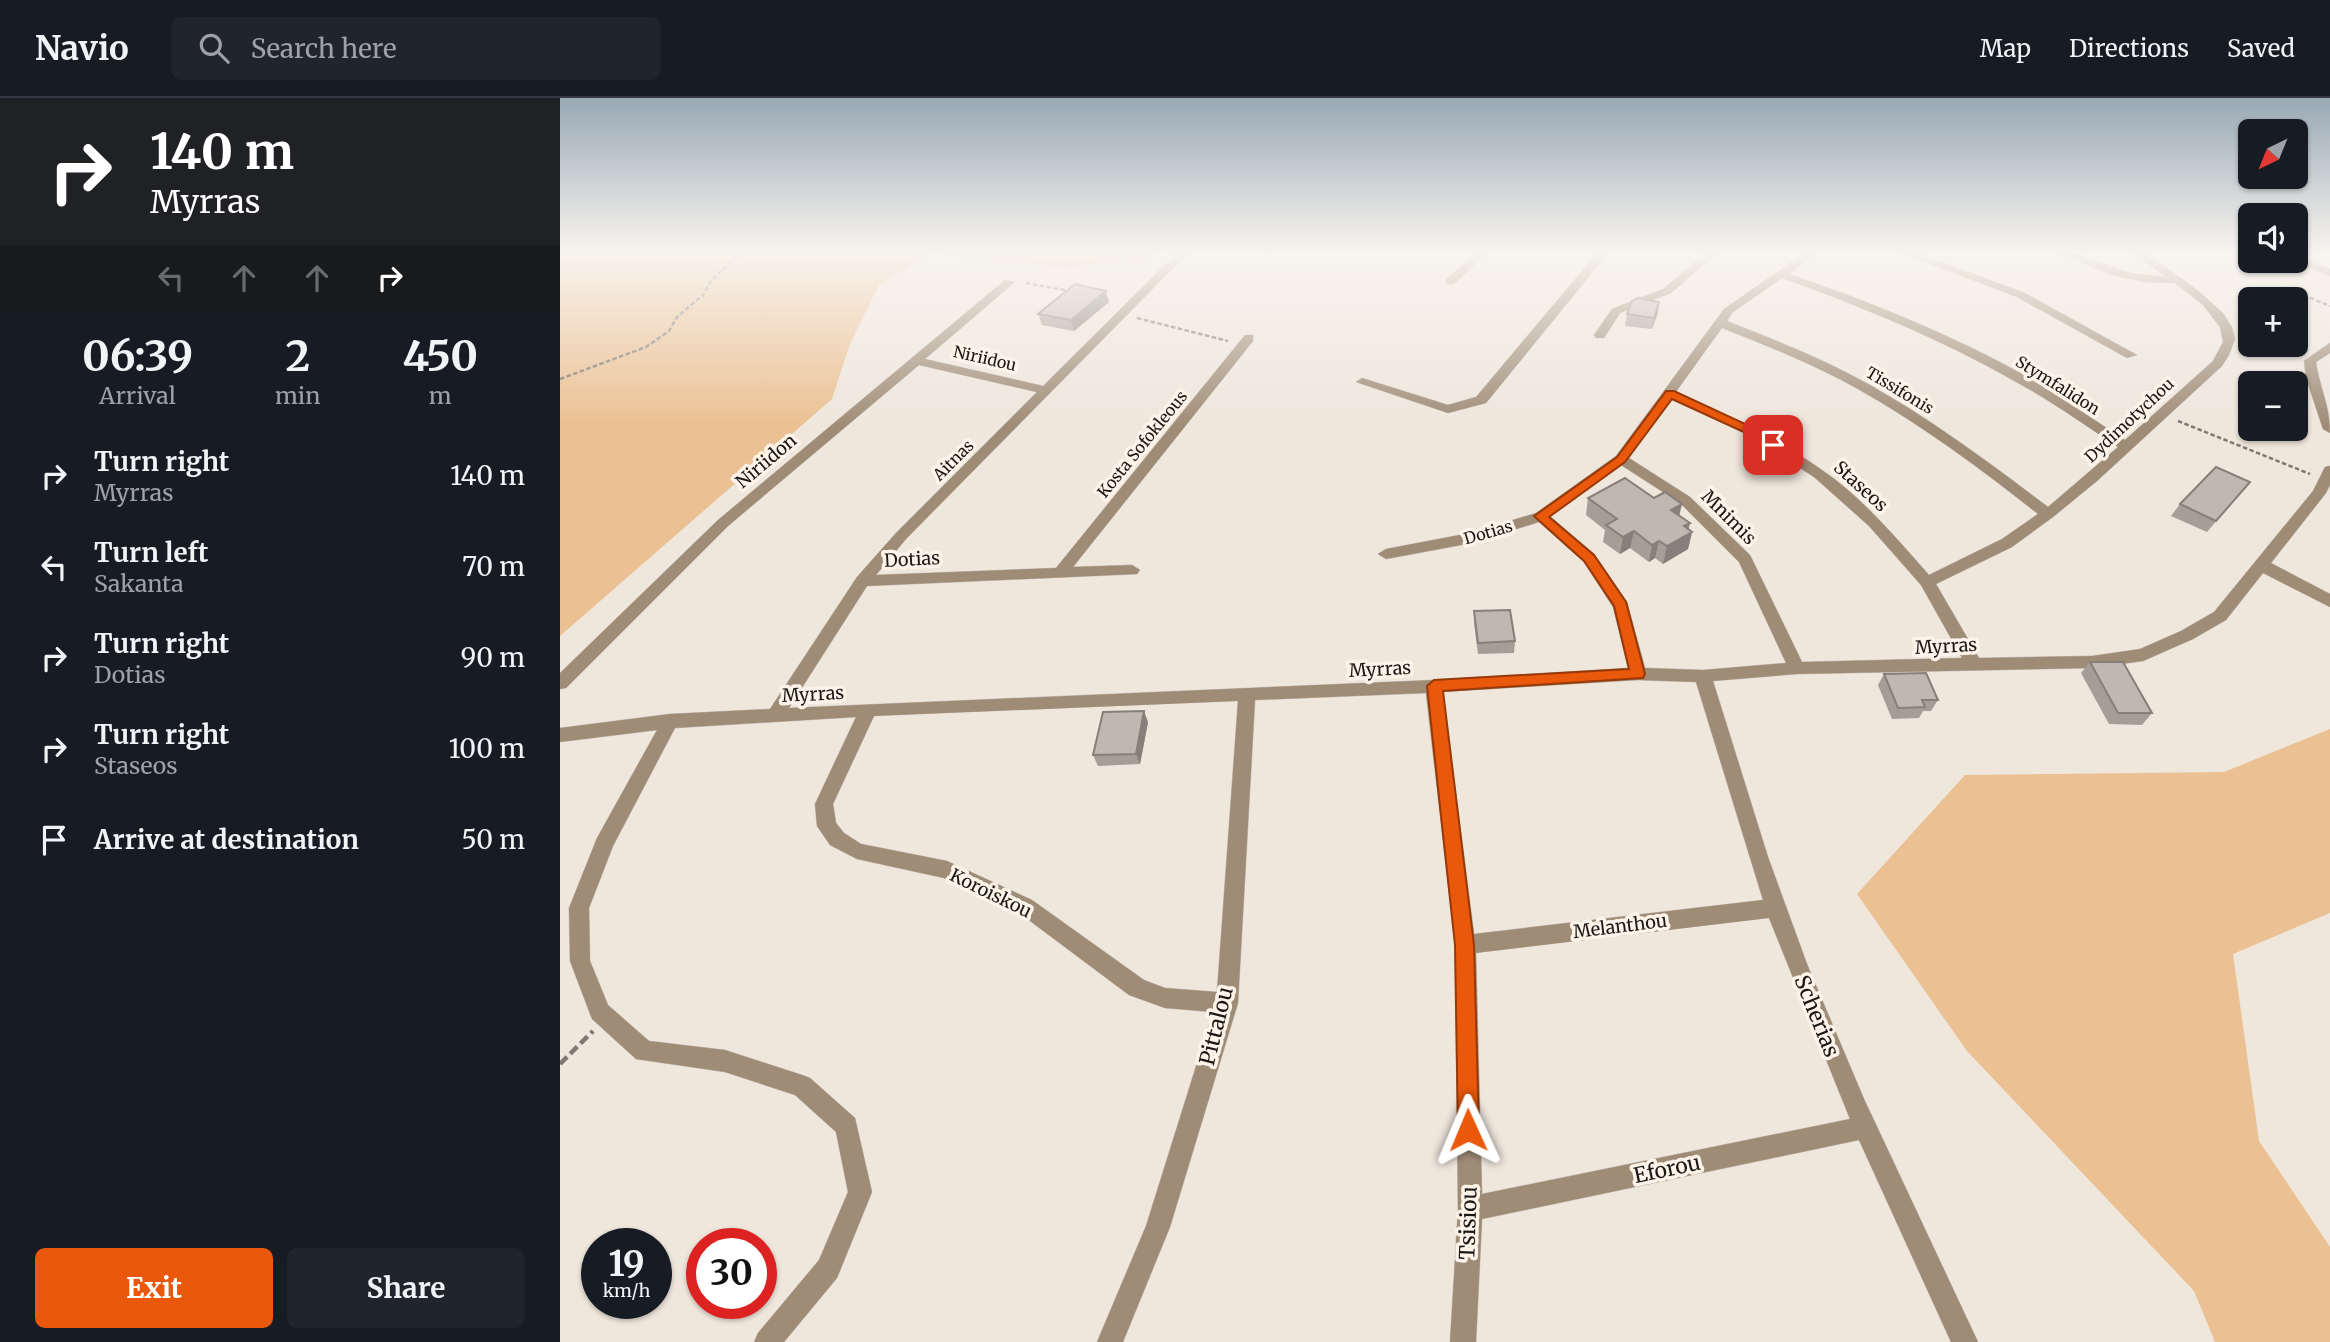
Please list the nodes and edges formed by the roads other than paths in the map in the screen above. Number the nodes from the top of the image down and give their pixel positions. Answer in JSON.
{"nodes":[{"id":1,"x":975,"y":310,"type":"edge"},
{"id":2,"x":1126,"y":310,"type":"edge"},
{"id":3,"x":1556,"y":310,"type":"edge"},
{"id":4,"x":1618,"y":310,"type":"edge"},
{"id":5,"x":1729,"y":310,"type":"edge"},
{"id":6,"x":1875,"y":310,"type":"edge"},
{"id":7,"x":2049,"y":310,"type":"edge"},
{"id":8,"x":2216,"y":310,"type":"edge"},
{"id":9,"x":1718,"y":322,"type":"junction"},
{"id":10,"x":1600,"y":335,"type":"dead end"},
{"id":11,"x":1246,"y":342,"type":"road end"},
{"id":12,"x":2330,"y":347,"type":"edge"},
{"id":13,"x":2131,"y":355,"type":"dead end"},
{"id":14,"x":915,"y":360,"type":"junction"},
{"id":15,"x":1362,"y":383,"type":"dead end"},
{"id":16,"x":1047,"y":391,"type":"junction"},
{"id":17,"x":1670,"y":394,"type":"junction"},
{"id":18,"x":2330,"y":429,"type":"edge"},
{"id":19,"x":2125,"y":446,"type":"junction"},
{"id":20,"x":1621,"y":459,"type":"junction"},
{"id":21,"x":2328,"y":475,"type":"edge"},
{"id":22,"x":2048,"y":514,"type":"junction"},
{"id":23,"x":1541,"y":516,"type":"junction"},
{"id":24,"x":1386,"y":554,"type":"dead end"},
{"id":25,"x":2261,"y":565,"type":"junction"},
{"id":26,"x":1132,"y":570,"type":"dead end"},
{"id":27,"x":1062,"y":571,"type":"junction"},
{"id":28,"x":862,"y":580,"type":"junction"},
{"id":29,"x":1927,"y":582,"type":"junction"},
{"id":30,"x":2330,"y":601,"type":"edge"},
{"id":31,"x":1974,"y":664,"type":"junction"},
{"id":32,"x":1797,"y":668,"type":"junction"},
{"id":33,"x":1638,"y":674,"type":"junction"},
{"id":34,"x":1703,"y":676,"type":"junction"},
{"id":35,"x":560,"y":684,"type":"edge"},
{"id":36,"x":1434,"y":686,"type":"junction"},
{"id":37,"x":1247,"y":694,"type":"junction"},
{"id":38,"x":868,"y":709,"type":"junction"},
{"id":39,"x":775,"y":715,"type":"junction"},
{"id":40,"x":670,"y":721,"type":"junction"},
{"id":41,"x":560,"y":735,"type":"edge"},
{"id":42,"x":1775,"y":908,"type":"junction"},
{"id":43,"x":1465,"y":945,"type":"junction"},
{"id":44,"x":1227,"y":1003,"type":"junction"},
{"id":45,"x":1863,"y":1128,"type":"junction"},
{"id":46,"x":1470,"y":1209,"type":"junction"},
{"id":47,"x":767,"y":1342,"type":"edge"},
{"id":48,"x":1110,"y":1342,"type":"edge"},
{"id":49,"x":1463,"y":1342,"type":"edge"},
{"id":50,"x":1965,"y":1342,"type":"edge"}],
"edges":[{"from":1,"to":14,"type":"street","name":"Niriidon"},
{"from":2,"to":16,"type":"street","name":"Aitnas"},
{"from":3,"to":15,"type":"street"},
{"from":4,"to":10,"type":"street"},
{"from":5,"to":9,"type":"street","name":"Dotias"},
{"from":6,"to":19,"type":"street","name":"Stymfalidon"},
{"from":7,"to":13,"type":"street"},
{"from":8,"to":19,"type":"street","name":"Dydimotychou"},
{"from":9,"to":17,"type":"street","name":"Dotias"},
{"from":9,"to":22,"type":"street","name":"Tissifonis"},
{"from":11,"to":27,"type":"street","name":"Kosta Sofokleous"},
{"from":12,"to":18,"type":"street"},
{"from":14,"to":16,"type":"street","name":"Niriidou"},
{"from":14,"to":35,"type":"street","name":"Niriidon"},
{"from":16,"to":28,"type":"street","name":"Aitnas"},
{"from":17,"to":20,"type":"street","name":"Dotias"},
{"from":17,"to":29,"type":"street","name":"Staseos"},
{"from":19,"to":22,"type":"street","name":"Dydimotychou"},
{"from":20,"to":23,"type":"street","name":"Dotias"},
{"from":20,"to":32,"type":"street","name":"Mnimis"},
{"from":21,"to":25,"type":"street","name":"Myrras"},
{"from":22,"to":29,"type":"street","name":"Dydimotychou"},
{"from":23,"to":24,"type":"street","name":"Dotias"},
{"from":23,"to":33,"type":"street"},
{"from":25,"to":30,"type":"street"},
{"from":25,"to":31,"type":"street","name":"Myrras"},
{"from":26,"to":27,"type":"street","name":"Dotias"},
{"from":27,"to":28,"type":"street","name":"Dotias"},
{"from":28,"to":39,"type":"street","name":"Aitnas"},
{"from":29,"to":31,"type":"street","name":"Staseos"},
{"from":31,"to":32,"type":"street","name":"Myrras"},
{"from":32,"to":34,"type":"street","name":"Myrras"},
{"from":33,"to":34,"type":"street","name":"Myrras"},
{"from":33,"to":36,"type":"street","name":"Myrras"},
{"from":34,"to":42,"type":"street","name":"Scherias"},
{"from":36,"to":37,"type":"street","name":"Myrras"},
{"from":36,"to":43,"type":"street","name":"Tsisiou"},
{"from":37,"to":38,"type":"street","name":"Myrras"},
{"from":37,"to":44,"type":"street","name":"Pittalou"},
{"from":38,"to":39,"type":"street","name":"Myrras"},
{"from":38,"to":44,"type":"street","name":"Koroiskou"},
{"from":39,"to":40,"type":"street","name":"Myrras"},
{"from":40,"to":41,"type":"street","name":"Myrras"},
{"from":40,"to":47,"type":"street"},
{"from":42,"to":43,"type":"street","name":"Melanthou"},
{"from":42,"to":45,"type":"street","name":"Scherias"},
{"from":43,"to":46,"type":"street","name":"Tsisiou"},
{"from":44,"to":48,"type":"street","name":"Pittalou"},
{"from":45,"to":46,"type":"street","name":"Eforou"},
{"from":45,"to":50,"type":"street","name":"Scherias"},
{"from":46,"to":49,"type":"street","name":"Tsisiou"}]}
